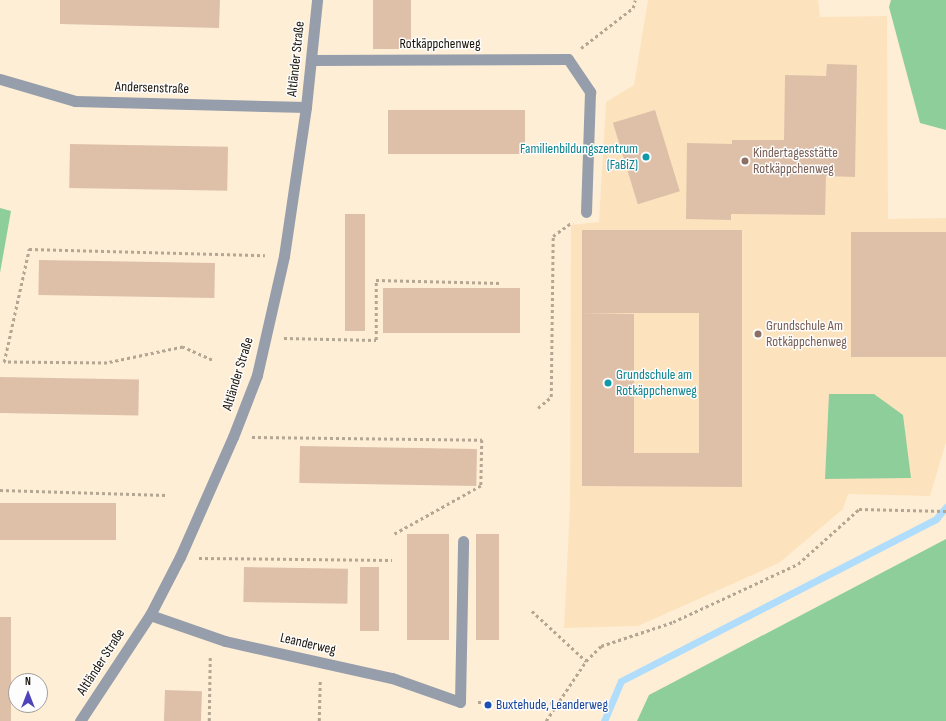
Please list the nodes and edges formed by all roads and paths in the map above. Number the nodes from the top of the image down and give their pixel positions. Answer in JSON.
{"nodes":[{"id":1,"x":317,"y":0,"type":"edge"},
{"id":2,"x":635,"y":0,"type":"edge"},
{"id":3,"x":568,"y":58,"type":"junction"},
{"id":4,"x":311,"y":60,"type":"junction"},
{"id":5,"x":0,"y":79,"type":"edge"},
{"id":6,"x":306,"y":107,"type":"junction"},
{"id":7,"x":586,"y":212,"type":"joint"},
{"id":8,"x":284,"y":256,"type":"junction"},
{"id":9,"x":501,"y":283,"type":"dead end"},
{"id":10,"x":265,"y":338,"type":"junction"},
{"id":11,"x":212,"y":360,"type":"dead end"},
{"id":12,"x":538,"y":408,"type":"dead end"},
{"id":13,"x":233,"y":437,"type":"junction"},
{"id":14,"x":0,"y":490,"type":"edge"},
{"id":15,"x":166,"y":495,"type":"dead end"},
{"id":16,"x":946,"y":511,"type":"edge"},
{"id":17,"x":393,"y":535,"type":"dead end"},
{"id":18,"x":463,"y":541,"type":"dead end"},
{"id":19,"x":180,"y":557,"type":"junction"},
{"id":20,"x":392,"y":560,"type":"dead end"},
{"id":21,"x":532,"y":611,"type":"dead end"},
{"id":22,"x":150,"y":615,"type":"junction"},
{"id":23,"x":225,"y":641,"type":"junction"},
{"id":24,"x":586,"y":661,"type":"junction"},
{"id":25,"x":320,"y":662,"type":"junction"},
{"id":26,"x":460,"y":702,"type":"junction"},
{"id":27,"x":558,"y":703,"type":"junction"},
{"id":28,"x":80,"y":721,"type":"edge"},
{"id":29,"x":209,"y":721,"type":"edge"},
{"id":30,"x":319,"y":721,"type":"edge"},
{"id":31,"x":546,"y":721,"type":"edge"}],
"edges":[{"from":1,"to":4,"type":"street","name":"Altländer Straße"},
{"from":2,"to":3,"type":"path"},
{"from":3,"to":4,"type":"street","name":"Rotkäppchenweg"},
{"from":3,"to":7,"type":"street"},
{"from":4,"to":6,"type":"street","name":"Altländer Straße"},
{"from":5,"to":6,"type":"street","name":"Andersenstraße"},
{"from":6,"to":8,"type":"street","name":"Altländer Straße"},
{"from":7,"to":12,"type":"path"},
{"from":8,"to":10,"type":"street","name":"Altländer Straße"},
{"from":8,"to":11,"type":"path"},
{"from":9,"to":10,"type":"path"},
{"from":10,"to":13,"type":"street","name":"Altländer Straße"},
{"from":13,"to":17,"type":"path"},
{"from":13,"to":19,"type":"street","name":"Altländer Straße"},
{"from":14,"to":15,"type":"path"},
{"from":16,"to":24,"type":"path"},
{"from":18,"to":26,"type":"street"},
{"from":19,"to":20,"type":"path"},
{"from":19,"to":22,"type":"street","name":"Altländer Straße"},
{"from":21,"to":24,"type":"path"},
{"from":22,"to":23,"type":"street","name":"Leanderweg"},
{"from":22,"to":28,"type":"street","name":"Altländer Straße"},
{"from":23,"to":25,"type":"street","name":"Leanderweg"},
{"from":23,"to":29,"type":"path"},
{"from":24,"to":27,"type":"path"},
{"from":25,"to":26,"type":"street","name":"Leanderweg"},
{"from":25,"to":30,"type":"path"},
{"from":26,"to":27,"type":"path"},
{"from":27,"to":31,"type":"path"}]}
